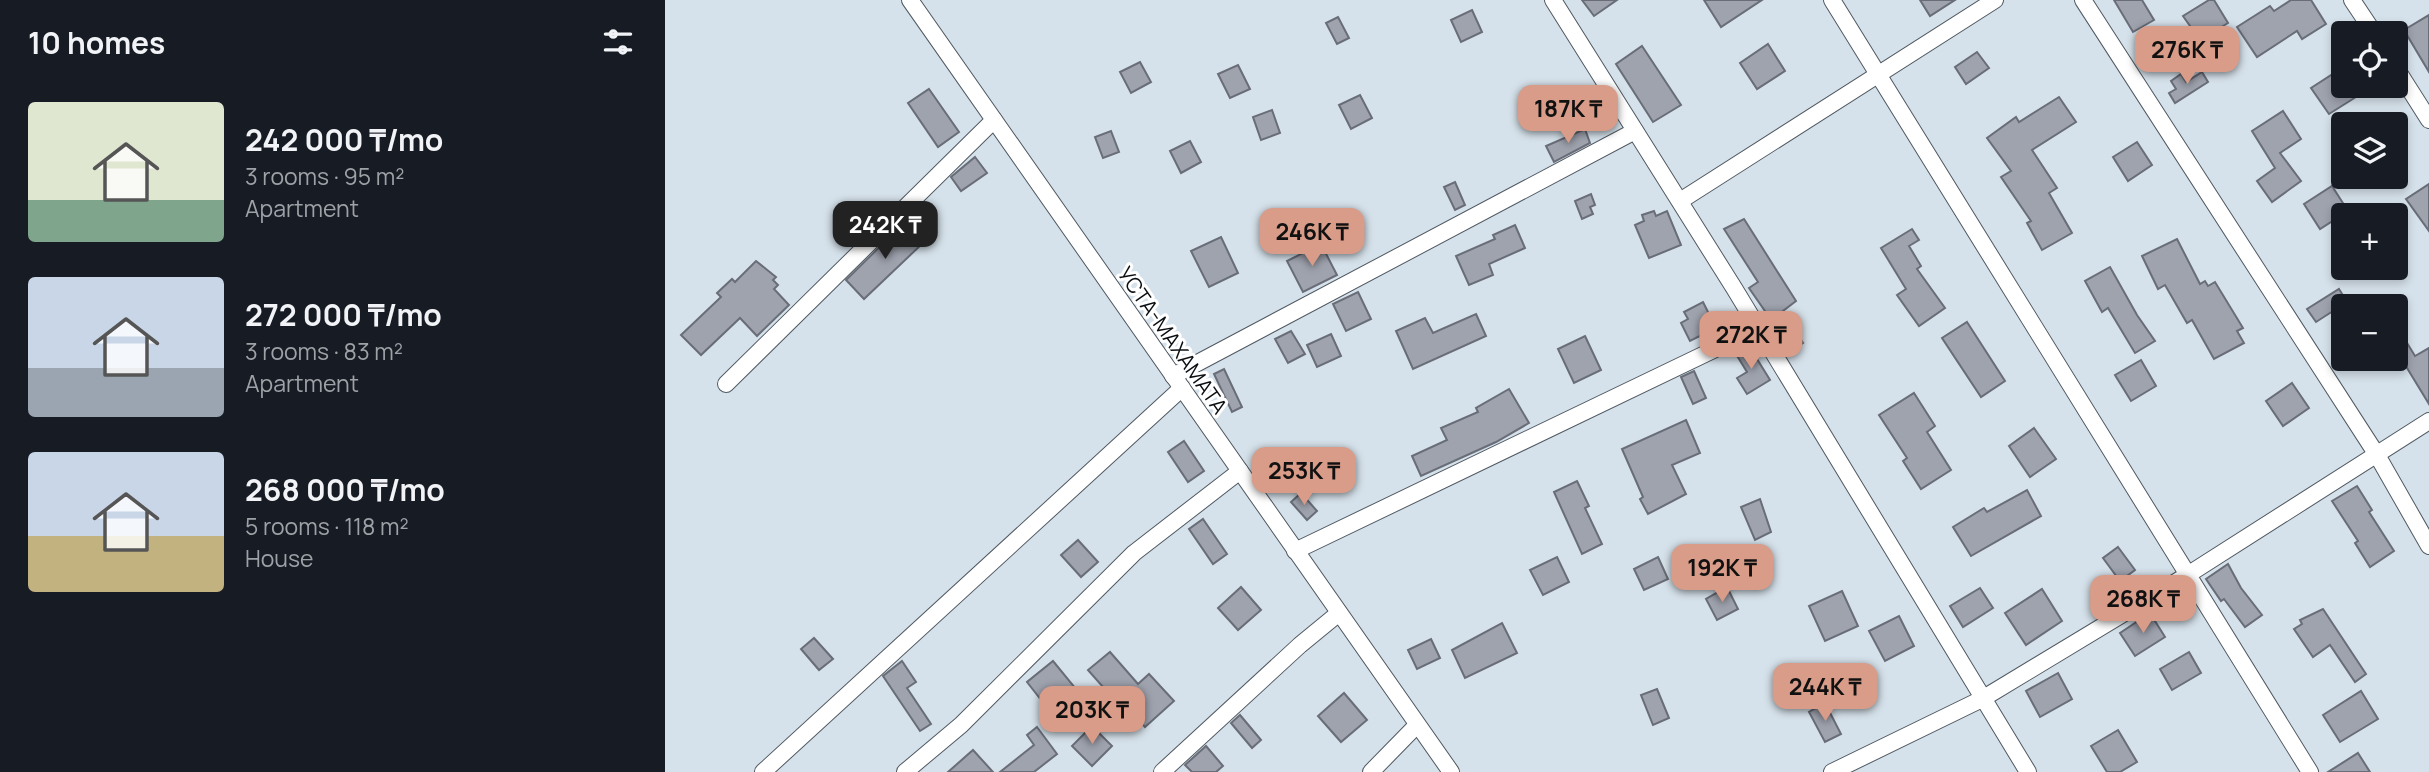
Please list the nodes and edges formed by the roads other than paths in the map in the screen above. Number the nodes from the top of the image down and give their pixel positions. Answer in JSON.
{"nodes":[{"id":1,"x":910,"y":0,"type":"edge"},
{"id":2,"x":1553,"y":0,"type":"edge"},
{"id":3,"x":1832,"y":0,"type":"edge"},
{"id":4,"x":1995,"y":0,"type":"edge"},
{"id":5,"x":2083,"y":0,"type":"edge"},
{"id":6,"x":2352,"y":0,"type":"edge"},
{"id":7,"x":2366,"y":21,"type":"edge"},
{"id":8,"x":1878,"y":76,"type":"junction"},
{"id":9,"x":2408,"y":87,"type":"edge"},
{"id":10,"x":994,"y":120,"type":"junction"},
{"id":11,"x":2429,"y":120,"type":"edge"},
{"id":12,"x":1635,"y":131,"type":"junction"},
{"id":13,"x":1680,"y":201,"type":"junction"},
{"id":14,"x":1759,"y":328,"type":"junction"},
{"id":15,"x":1177,"y":382,"type":"junction"},
{"id":16,"x":726,"y":384,"type":"dead end"},
{"id":17,"x":2429,"y":421,"type":"edge"},
{"id":18,"x":2377,"y":455,"type":"junction"},
{"id":19,"x":1240,"y":471,"type":"junction"},
{"id":20,"x":2429,"y":546,"type":"edge"},
{"id":21,"x":1296,"y":551,"type":"junction"},
{"id":22,"x":2189,"y":574,"type":"junction"},
{"id":23,"x":1339,"y":613,"type":"junction"},
{"id":24,"x":1982,"y":699,"type":"junction"},
{"id":25,"x":1417,"y":725,"type":"junction"},
{"id":26,"x":763,"y":772,"type":"edge"},
{"id":27,"x":905,"y":772,"type":"edge"},
{"id":28,"x":1162,"y":772,"type":"edge"},
{"id":29,"x":1371,"y":772,"type":"edge"},
{"id":30,"x":1451,"y":772,"type":"edge"},
{"id":31,"x":1832,"y":772,"type":"edge"},
{"id":32,"x":2028,"y":772,"type":"edge"},
{"id":33,"x":2311,"y":772,"type":"edge"}],
"edges":[{"from":1,"to":10,"type":"street","name":"УСТА-МАХАМАТА"},
{"from":2,"to":12,"type":"street"},
{"from":3,"to":8,"type":"street"},
{"from":4,"to":8,"type":"street"},
{"from":5,"to":18,"type":"street"},
{"from":6,"to":7,"type":"street"},
{"from":8,"to":13,"type":"street"},
{"from":8,"to":22,"type":"street"},
{"from":9,"to":11,"type":"street"},
{"from":10,"to":15,"type":"street","name":"УСТА-МАХАМАТА"},
{"from":10,"to":16,"type":"street"},
{"from":12,"to":13,"type":"street"},
{"from":12,"to":15,"type":"street"},
{"from":13,"to":14,"type":"street"},
{"from":14,"to":21,"type":"street"},
{"from":14,"to":24,"type":"street"},
{"from":15,"to":19,"type":"street","name":"УСТА-МАХАМАТА"},
{"from":15,"to":26,"type":"street"},
{"from":17,"to":18,"type":"street"},
{"from":18,"to":20,"type":"street"},
{"from":18,"to":22,"type":"street"},
{"from":19,"to":21,"type":"street","name":"УСТА-МАХАМАТА"},
{"from":19,"to":27,"type":"street"},
{"from":21,"to":23,"type":"street","name":"УСТА-МАХАМАТА"},
{"from":22,"to":24,"type":"street"},
{"from":22,"to":33,"type":"street"},
{"from":23,"to":25,"type":"street","name":"УСТА-МАХАМАТА"},
{"from":23,"to":28,"type":"street"},
{"from":24,"to":31,"type":"street"},
{"from":24,"to":32,"type":"street"},
{"from":25,"to":29,"type":"street"},
{"from":25,"to":30,"type":"street","name":"УСТА-МАХАМАТА"}]}
